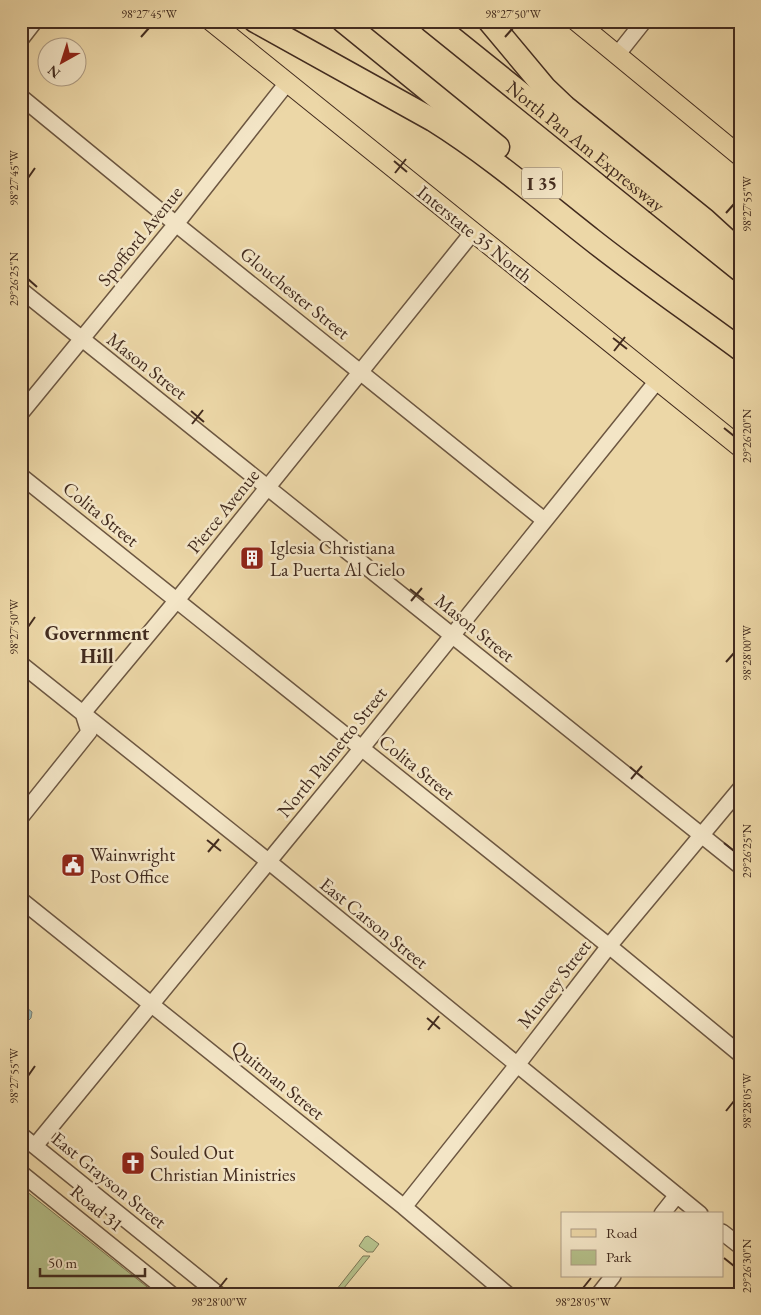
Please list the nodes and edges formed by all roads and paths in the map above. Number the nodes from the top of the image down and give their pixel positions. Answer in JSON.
{"nodes":[{"id":1,"x":36,"y":21,"type":"edge"},
{"id":2,"x":211,"y":21,"type":"edge"},
{"id":3,"x":255,"y":21,"type":"edge"},
{"id":4,"x":343,"y":21,"type":"edge"},
{"id":5,"x":431,"y":21,"type":"edge"},
{"id":6,"x":489,"y":21,"type":"edge"},
{"id":7,"x":576,"y":21,"type":"edge"},
{"id":8,"x":644,"y":21,"type":"edge"},
{"id":9,"x":21,"y":39,"type":"edge"},
{"id":10,"x":617,"y":55,"type":"junction"},
{"id":11,"x":287,"y":83,"type":"junction"},
{"id":12,"x":21,"y":97,"type":"edge"},
{"id":13,"x":740,"y":156,"type":"edge"},
{"id":14,"x":176,"y":224,"type":"junction"},
{"id":15,"x":473,"y":232,"type":"junction"},
{"id":16,"x":740,"y":252,"type":"edge"},
{"id":17,"x":740,"y":270,"type":"edge"},
{"id":18,"x":21,"y":290,"type":"edge"},
{"id":19,"x":81,"y":340,"type":"junction"},
{"id":20,"x":740,"y":344,"type":"edge"},
{"id":21,"x":740,"y":349,"type":"edge"},
{"id":22,"x":361,"y":372,"type":"junction"},
{"id":23,"x":657,"y":381,"type":"junction"},
{"id":24,"x":21,"y":413,"type":"edge"},
{"id":25,"x":740,"y":446,"type":"edge"},
{"id":26,"x":21,"y":476,"type":"edge"},
{"id":27,"x":268,"y":487,"type":"junction"},
{"id":28,"x":544,"y":520,"type":"junction"},
{"id":29,"x":177,"y":600,"type":"junction"},
{"id":30,"x":452,"y":635,"type":"junction"},
{"id":31,"x":21,"y":664,"type":"edge"},
{"id":32,"x":83,"y":714,"type":"junction"},
{"id":33,"x":361,"y":748,"type":"junction"},
{"id":34,"x":740,"y":789,"type":"edge"},
{"id":35,"x":21,"y":817,"type":"edge"},
{"id":36,"x":702,"y":836,"type":"junction"},
{"id":37,"x":268,"y":861,"type":"junction"},
{"id":38,"x":740,"y":866,"type":"edge"},
{"id":39,"x":21,"y":900,"type":"edge"},
{"id":40,"x":609,"y":946,"type":"junction"},
{"id":41,"x":151,"y":1004,"type":"junction"},
{"id":42,"x":740,"y":1054,"type":"edge"},
{"id":43,"x":517,"y":1065,"type":"junction"},
{"id":44,"x":21,"y":1135,"type":"edge"},
{"id":45,"x":35,"y":1146,"type":"junction"},
{"id":46,"x":21,"y":1173,"type":"edge"},
{"id":47,"x":677,"y":1195,"type":"junction"},
{"id":48,"x":404,"y":1207,"type":"junction"},
{"id":49,"x":664,"y":1212,"type":"edge"},
{"id":50,"x":698,"y":1212,"type":"edge"},
{"id":51,"x":724,"y":1234,"type":"edge"},
{"id":52,"x":740,"y":1246,"type":"edge"},
{"id":53,"x":611,"y":1278,"type":"edge"},
{"id":54,"x":171,"y":1294,"type":"edge"},
{"id":55,"x":218,"y":1294,"type":"edge"},
{"id":56,"x":507,"y":1294,"type":"edge"},
{"id":57,"x":599,"y":1294,"type":"edge"}],
"edges":[{"from":1,"to":9,"type":"street"},
{"from":2,"to":11,"type":"main road","name":"Interstate 35 North"},
{"from":3,"to":21,"type":"highway"},
{"from":4,"to":20,"type":"highway","number":"I 35"},
{"from":5,"to":17,"type":"highway","name":"North Pan Am Expressway"},
{"from":6,"to":16,"type":"highway"},
{"from":7,"to":10,"type":"main road"},
{"from":8,"to":10,"type":"street"},
{"from":10,"to":13,"type":"main road"},
{"from":11,"to":14,"type":"street","name":"Spofford Avenue"},
{"from":11,"to":15,"type":"main road","name":"Interstate 35 North"},
{"from":12,"to":14,"type":"street","name":"Glouchester Street"},
{"from":14,"to":19,"type":"street","name":"Spofford Avenue"},
{"from":14,"to":22,"type":"street","name":"Glouchester Street"},
{"from":15,"to":22,"type":"street","name":"Pierce Avenue"},
{"from":15,"to":23,"type":"main road","name":"Interstate 35 North"},
{"from":18,"to":19,"type":"street","name":"Mason Street"},
{"from":19,"to":24,"type":"street","name":"Spofford Avenue"},
{"from":19,"to":27,"type":"street","name":"Mason Street"},
{"from":22,"to":27,"type":"street","name":"Pierce Avenue"},
{"from":22,"to":28,"type":"street","name":"Glouchester Street"},
{"from":23,"to":25,"type":"main road","name":"Interstate 35 North"},
{"from":23,"to":28,"type":"street","name":"North Palmetto Street"},
{"from":26,"to":29,"type":"street","name":"Colita Street"},
{"from":27,"to":29,"type":"street","name":"Pierce Avenue"},
{"from":27,"to":30,"type":"street","name":"Mason Street"},
{"from":28,"to":30,"type":"street","name":"North Palmetto Street"},
{"from":29,"to":32,"type":"street","name":"Pierce Avenue"},
{"from":29,"to":33,"type":"street","name":"Colita Street"},
{"from":30,"to":33,"type":"street","name":"North Palmetto Street"},
{"from":30,"to":36,"type":"street","name":"Mason Street"},
{"from":31,"to":32,"type":"street","name":"East Carson Street"},
{"from":32,"to":35,"type":"street"},
{"from":32,"to":37,"type":"street","name":"East Carson Street"},
{"from":33,"to":37,"type":"street","name":"North Palmetto Street"},
{"from":33,"to":40,"type":"street","name":"Colita Street"},
{"from":34,"to":36,"type":"street","name":"Muncey Street"},
{"from":36,"to":38,"type":"street","name":"Mason Street"},
{"from":36,"to":40,"type":"street","name":"Muncey Street"},
{"from":37,"to":41,"type":"street","name":"North Palmetto Street"},
{"from":37,"to":43,"type":"street","name":"East Carson Street"},
{"from":39,"to":41,"type":"street","name":"Quitman Street"},
{"from":40,"to":42,"type":"street","name":"Colita Street"},
{"from":40,"to":43,"type":"street","name":"Muncey Street"},
{"from":41,"to":45,"type":"street","name":"North Palmetto Street"},
{"from":41,"to":48,"type":"street","name":"Quitman Street"},
{"from":43,"to":47,"type":"street","name":"East Carson Street"},
{"from":43,"to":48,"type":"street","name":"Muncey Street"},
{"from":44,"to":45,"type":"street","name":"East Grayson Street"},
{"from":45,"to":55,"type":"street","name":"East Grayson Street"},
{"from":46,"to":54,"type":"street","name":"Road 31"},
{"from":47,"to":49,"type":"street"},
{"from":47,"to":50,"type":"street","name":"East Carson Street"},
{"from":48,"to":56,"type":"street","name":"Quitman Street"},
{"from":51,"to":52,"type":"street"},
{"from":53,"to":57,"type":"street"}]}
